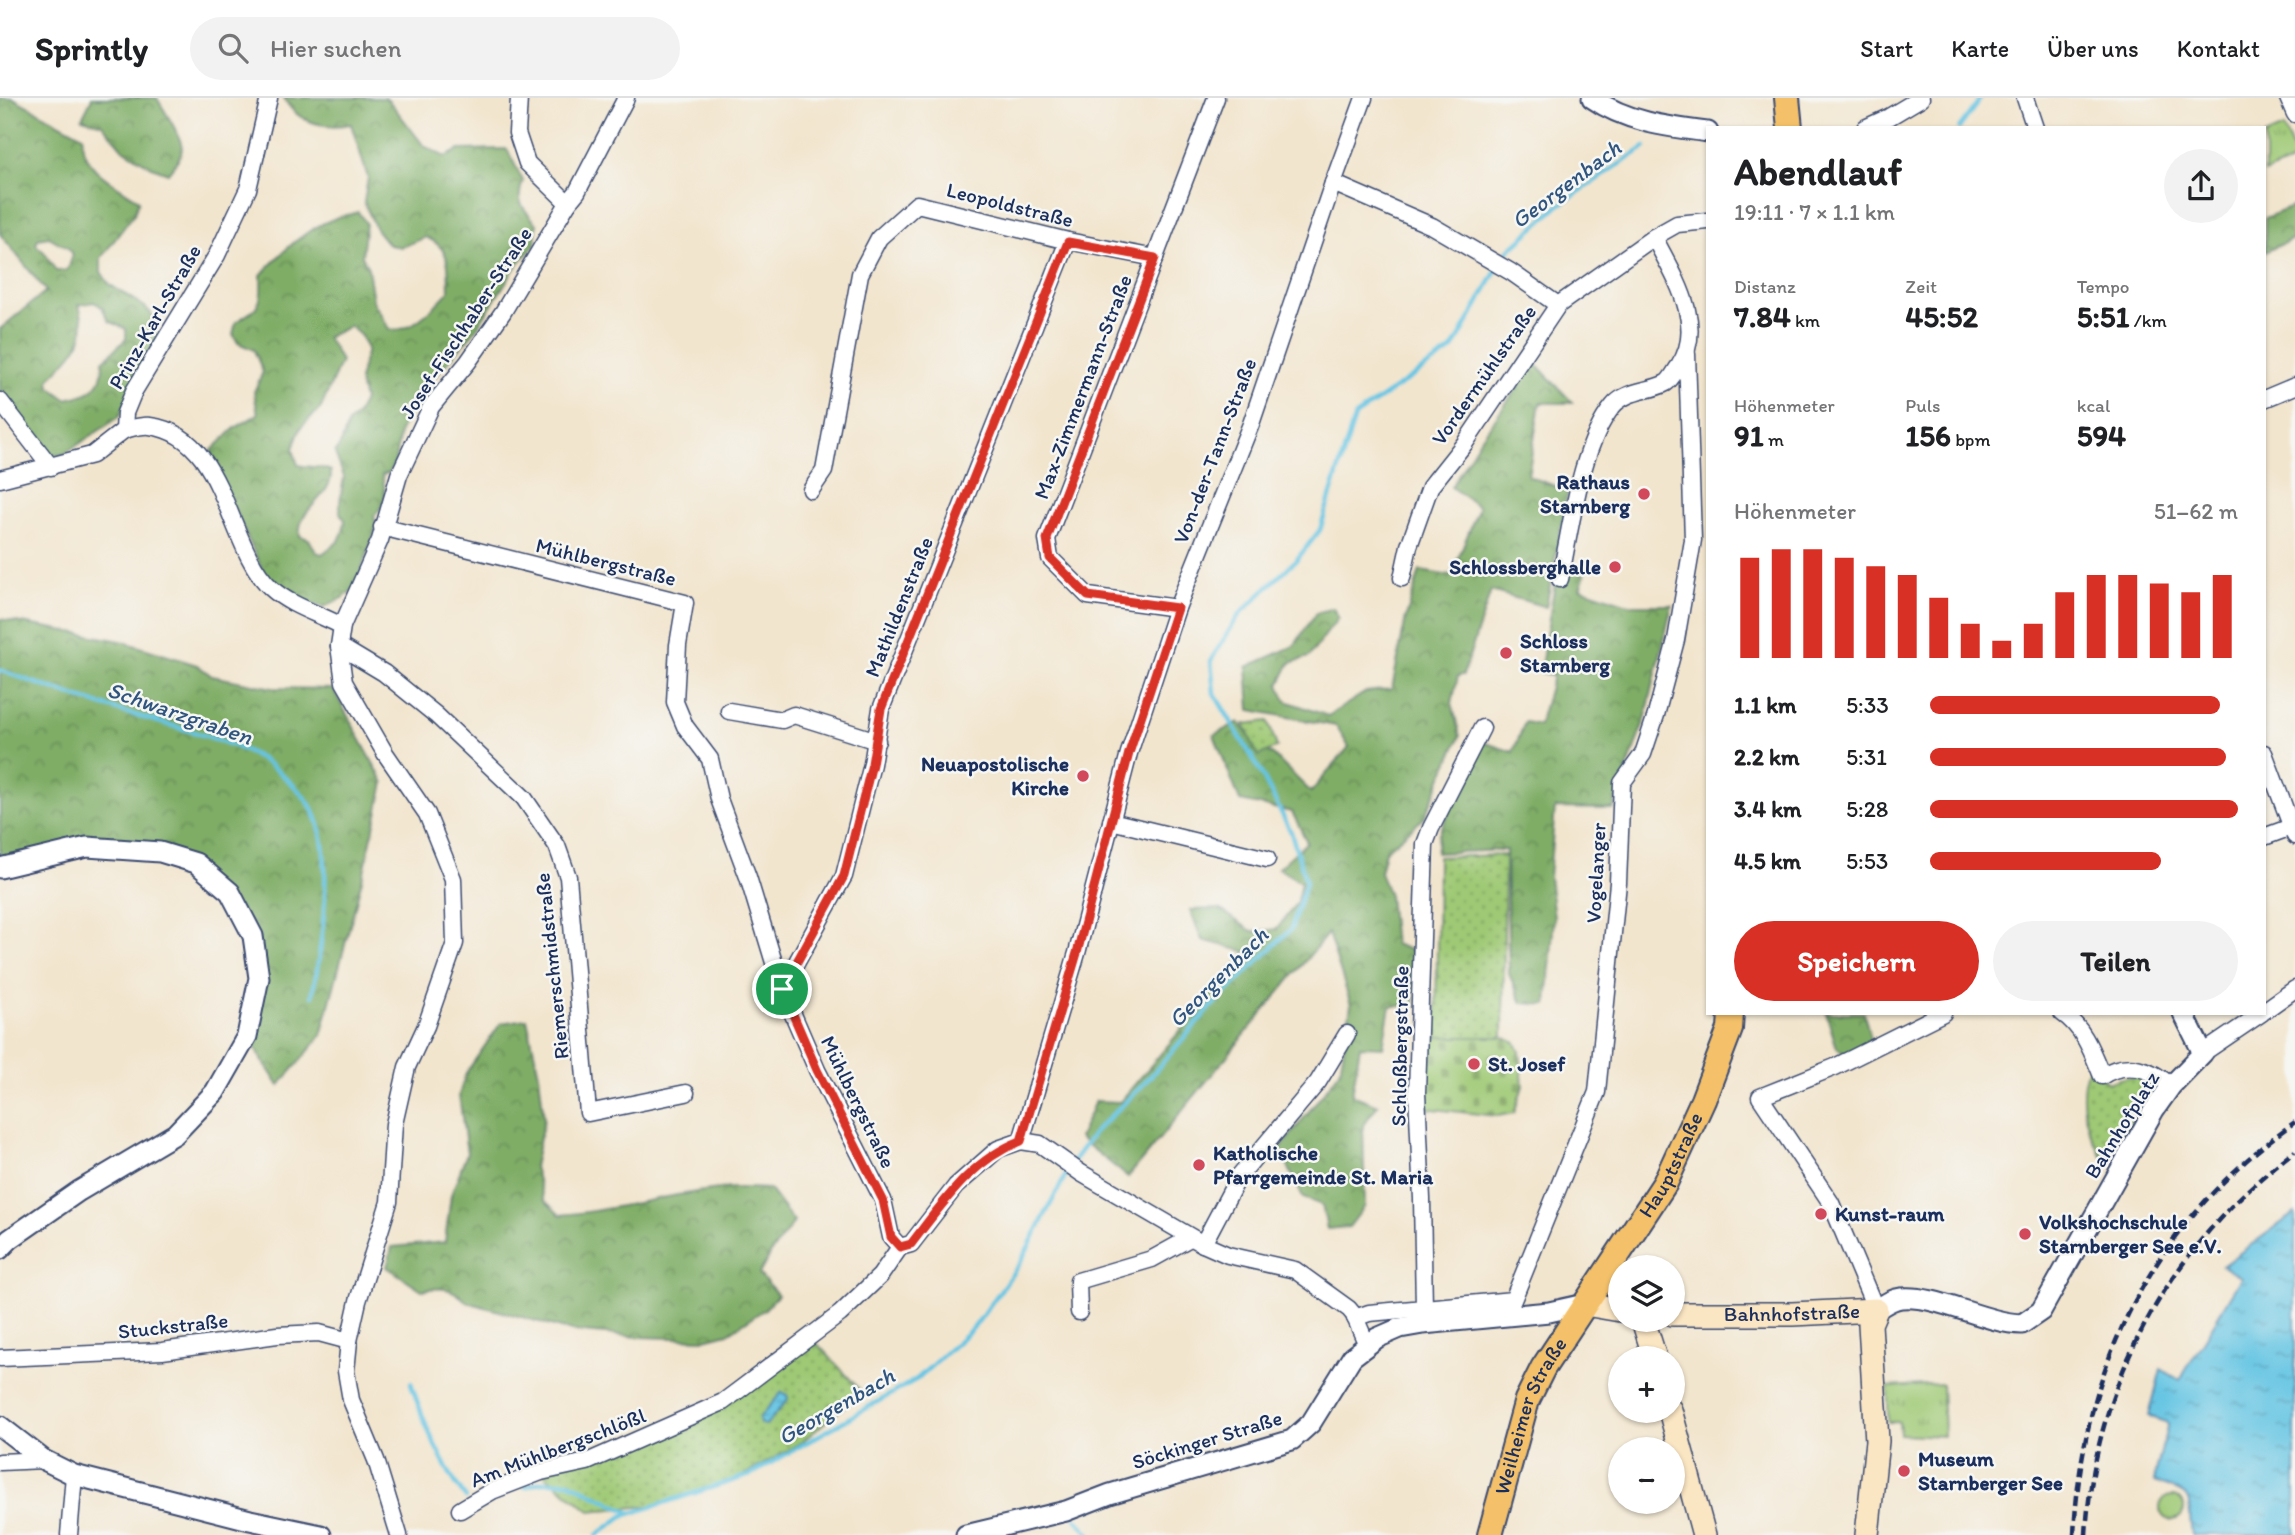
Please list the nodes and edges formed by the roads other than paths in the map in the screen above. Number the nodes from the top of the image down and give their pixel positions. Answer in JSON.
{"nodes":[{"id":1,"x":269,"y":98,"type":"edge"},
{"id":2,"x":519,"y":98,"type":"edge"},
{"id":3,"x":626,"y":98,"type":"edge"},
{"id":4,"x":1216,"y":98,"type":"edge"},
{"id":5,"x":1364,"y":98,"type":"edge"},
{"id":6,"x":1592,"y":98,"type":"edge"},
{"id":7,"x":1787,"y":98,"type":"edge"},
{"id":8,"x":1921,"y":98,"type":"edge"},
{"id":9,"x":2025,"y":98,"type":"edge"},
{"id":10,"x":2288,"y":98,"type":"edge"},
{"id":11,"x":2295,"y":114,"type":"edge"},
{"id":12,"x":1790,"y":126,"type":"edge"},
{"id":13,"x":1869,"y":126,"type":"edge"},
{"id":14,"x":2034,"y":126,"type":"edge"},
{"id":15,"x":1706,"y":132,"type":"edge"},
{"id":16,"x":1332,"y":183,"type":"junction"},
{"id":17,"x":568,"y":203,"type":"junction"},
{"id":18,"x":1706,"y":220,"type":"edge"},
{"id":19,"x":1654,"y":237,"type":"junction"},
{"id":20,"x":1068,"y":242,"type":"junction"},
{"id":21,"x":1155,"y":258,"type":"junction"},
{"id":22,"x":1558,"y":305,"type":"junction"},
{"id":23,"x":1687,"y":354,"type":"junction"},
{"id":24,"x":2295,"y":386,"type":"edge"},
{"id":25,"x":2266,"y":398,"type":"edge"},
{"id":26,"x":0,"y":401,"type":"edge"},
{"id":27,"x":124,"y":430,"type":"junction"},
{"id":28,"x":51,"y":467,"type":"junction"},
{"id":29,"x":0,"y":479,"type":"edge"},
{"id":30,"x":811,"y":491,"type":"dead end"},
{"id":31,"x":382,"y":527,"type":"junction"},
{"id":32,"x":1402,"y":578,"type":"dead end"},
{"id":33,"x":1560,"y":579,"type":"dead end"},
{"id":34,"x":1177,"y":608,"type":"junction"},
{"id":35,"x":342,"y":626,"type":"junction"},
{"id":36,"x":339,"y":646,"type":"junction"},
{"id":37,"x":729,"y":711,"type":"dead end"},
{"id":38,"x":1482,"y":728,"type":"dead end"},
{"id":39,"x":877,"y":741,"type":"junction"},
{"id":40,"x":2266,"y":758,"type":"edge"},
{"id":41,"x":1111,"y":821,"type":"junction"},
{"id":42,"x":2293,"y":832,"type":"edge"},
{"id":43,"x":2266,"y":838,"type":"edge"},
{"id":44,"x":1267,"y":859,"type":"dead end"},
{"id":45,"x":0,"y":868,"type":"edge"},
{"id":46,"x":782,"y":989,"type":"junction"},
{"id":47,"x":2295,"y":989,"type":"edge"},
{"id":48,"x":2266,"y":1010,"type":"edge"},
{"id":49,"x":1731,"y":1015,"type":"edge"},
{"id":50,"x":1939,"y":1015,"type":"edge"},
{"id":51,"x":2065,"y":1015,"type":"edge"},
{"id":52,"x":2184,"y":1015,"type":"edge"},
{"id":53,"x":2259,"y":1015,"type":"edge"},
{"id":54,"x":1347,"y":1034,"type":"dead end"},
{"id":55,"x":2203,"y":1053,"type":"junction"},
{"id":56,"x":2171,"y":1086,"type":"junction"},
{"id":57,"x":686,"y":1093,"type":"dead end"},
{"id":58,"x":1021,"y":1141,"type":"junction"},
{"id":59,"x":1197,"y":1241,"type":"junction"},
{"id":60,"x":900,"y":1247,"type":"junction"},
{"id":61,"x":0,"y":1249,"type":"edge"},
{"id":62,"x":1585,"y":1304,"type":"junction"},
{"id":63,"x":1424,"y":1308,"type":"junction"},
{"id":64,"x":1608,"y":1308,"type":"edge"},
{"id":65,"x":1876,"y":1310,"type":"junction"},
{"id":66,"x":1079,"y":1312,"type":"dead end"},
{"id":67,"x":1685,"y":1314,"type":"edge"},
{"id":68,"x":1355,"y":1318,"type":"junction"},
{"id":69,"x":2028,"y":1322,"type":"joint"},
{"id":70,"x":349,"y":1341,"type":"junction"},
{"id":71,"x":1367,"y":1345,"type":"junction"},
{"id":72,"x":0,"y":1358,"type":"edge"},
{"id":73,"x":1674,"y":1423,"type":"edge"},
{"id":74,"x":0,"y":1426,"type":"edge"},
{"id":75,"x":44,"y":1460,"type":"junction"},
{"id":76,"x":0,"y":1462,"type":"edge"},
{"id":77,"x":74,"y":1475,"type":"junction"},
{"id":78,"x":460,"y":1510,"type":"dead end"},
{"id":79,"x":975,"y":1534,"type":"edge"},
{"id":80,"x":69,"y":1535,"type":"edge"},
{"id":81,"x":321,"y":1535,"type":"edge"},
{"id":82,"x":399,"y":1535,"type":"edge"},
{"id":83,"x":1490,"y":1535,"type":"edge"},
{"id":84,"x":1704,"y":1535,"type":"edge"},
{"id":85,"x":1867,"y":1535,"type":"edge"}],
"edges":[{"from":1,"to":27,"type":"street","name":"Prinz-Karl-Straße"},
{"from":2,"to":17,"type":"street"},
{"from":3,"to":17,"type":"street","name":"Josef-Fischhaber-Straße"},
{"from":4,"to":21,"type":"street","name":"Max-Zimmermann-Straße"},
{"from":5,"to":16,"type":"street","name":"Von-der-Tann-Straße"},
{"from":6,"to":15,"type":"street"},
{"from":7,"to":12,"type":"main road"},
{"from":8,"to":13,"type":"street"},
{"from":9,"to":14,"type":"street"},
{"from":10,"to":11,"type":"street"},
{"from":16,"to":22,"type":"street"},
{"from":16,"to":34,"type":"street","name":"Von-der-Tann-Straße"},
{"from":17,"to":31,"type":"street","name":"Josef-Fischhaber-Straße"},
{"from":18,"to":19,"type":"street","name":"Vordermühlstraße"},
{"from":19,"to":22,"type":"street","name":"Vordermühlstraße"},
{"from":19,"to":23,"type":"street"},
{"from":20,"to":21,"type":"street","name":"Leopoldstraße"},
{"from":20,"to":30,"type":"street","name":"Leopoldstraße"},
{"from":20,"to":39,"type":"street","name":"Mathildenstraße"},
{"from":21,"to":34,"type":"street","name":"Max-Zimmermann-Straße"},
{"from":22,"to":32,"type":"street","name":"Vordermühlstraße"},
{"from":23,"to":33,"type":"street"},
{"from":23,"to":63,"type":"street","name":"Vogelanger"},
{"from":24,"to":25,"type":"street"},
{"from":26,"to":28,"type":"street"},
{"from":27,"to":28,"type":"street"},
{"from":27,"to":35,"type":"street"},
{"from":28,"to":29,"type":"street"},
{"from":31,"to":35,"type":"street","name":"Josef-Fischhaber-Straße"},
{"from":31,"to":46,"type":"street","name":"Mühlbergstraße"},
{"from":34,"to":41,"type":"street","name":"Von-der-Tann-Straße"},
{"from":35,"to":36,"type":"street","name":"Josef-Fischhaber-Straße"},
{"from":36,"to":57,"type":"street","name":"Riemerschmidstraße"},
{"from":36,"to":70,"type":"street","name":"Josef-Fischhaber-Straße"},
{"from":37,"to":39,"type":"street"},
{"from":38,"to":63,"type":"street","name":"Schloßbergstraße"},
{"from":39,"to":46,"type":"street","name":"Mathildenstraße"},
{"from":40,"to":42,"type":"street"},
{"from":41,"to":44,"type":"street"},
{"from":41,"to":58,"type":"street","name":"Von-der-Tann-Straße"},
{"from":42,"to":43,"type":"street"},
{"from":45,"to":61,"type":"street"},
{"from":46,"to":60,"type":"street","name":"Mühlbergstraße"},
{"from":47,"to":48,"type":"street","name":"Bahnhofplatz"},
{"from":49,"to":62,"type":"main road","name":"Hauptstraße"},
{"from":50,"to":65,"type":"street"},
{"from":51,"to":56,"type":"street"},
{"from":52,"to":55,"type":"street"},
{"from":53,"to":55,"type":"street","name":"Bahnhofplatz"},
{"from":54,"to":59,"type":"street"},
{"from":55,"to":56,"type":"street","name":"Bahnhofplatz"},
{"from":56,"to":69,"type":"street","name":"Bahnhofplatz"},
{"from":58,"to":59,"type":"street"},
{"from":58,"to":60,"type":"street"},
{"from":59,"to":66,"type":"street"},
{"from":59,"to":68,"type":"street"},
{"from":60,"to":78,"type":"street","name":"Am Mühlbergschlößl"},
{"from":62,"to":64,"type":"main road"},
{"from":62,"to":71,"type":"street","name":"Söckinger Straße"},
{"from":62,"to":83,"type":"main road","name":"Weilheimer Straße"},
{"from":63,"to":68,"type":"street"},
{"from":65,"to":67,"type":"main road","name":"Bahnhofstraße"},
{"from":65,"to":69,"type":"street","name":"Bahnhofstraße"},
{"from":65,"to":85,"type":"main road"},
{"from":68,"to":71,"type":"street"},
{"from":70,"to":72,"type":"street","name":"Stuckstraße"},
{"from":70,"to":82,"type":"street","name":"Josef-Fischhaber-Straße"},
{"from":71,"to":79,"type":"street","name":"Söckinger Straße"},
{"from":73,"to":84,"type":"main road"},
{"from":74,"to":75,"type":"street"},
{"from":75,"to":76,"type":"street"},
{"from":75,"to":77,"type":"street"},
{"from":77,"to":80,"type":"street"},
{"from":77,"to":81,"type":"street"}]}
